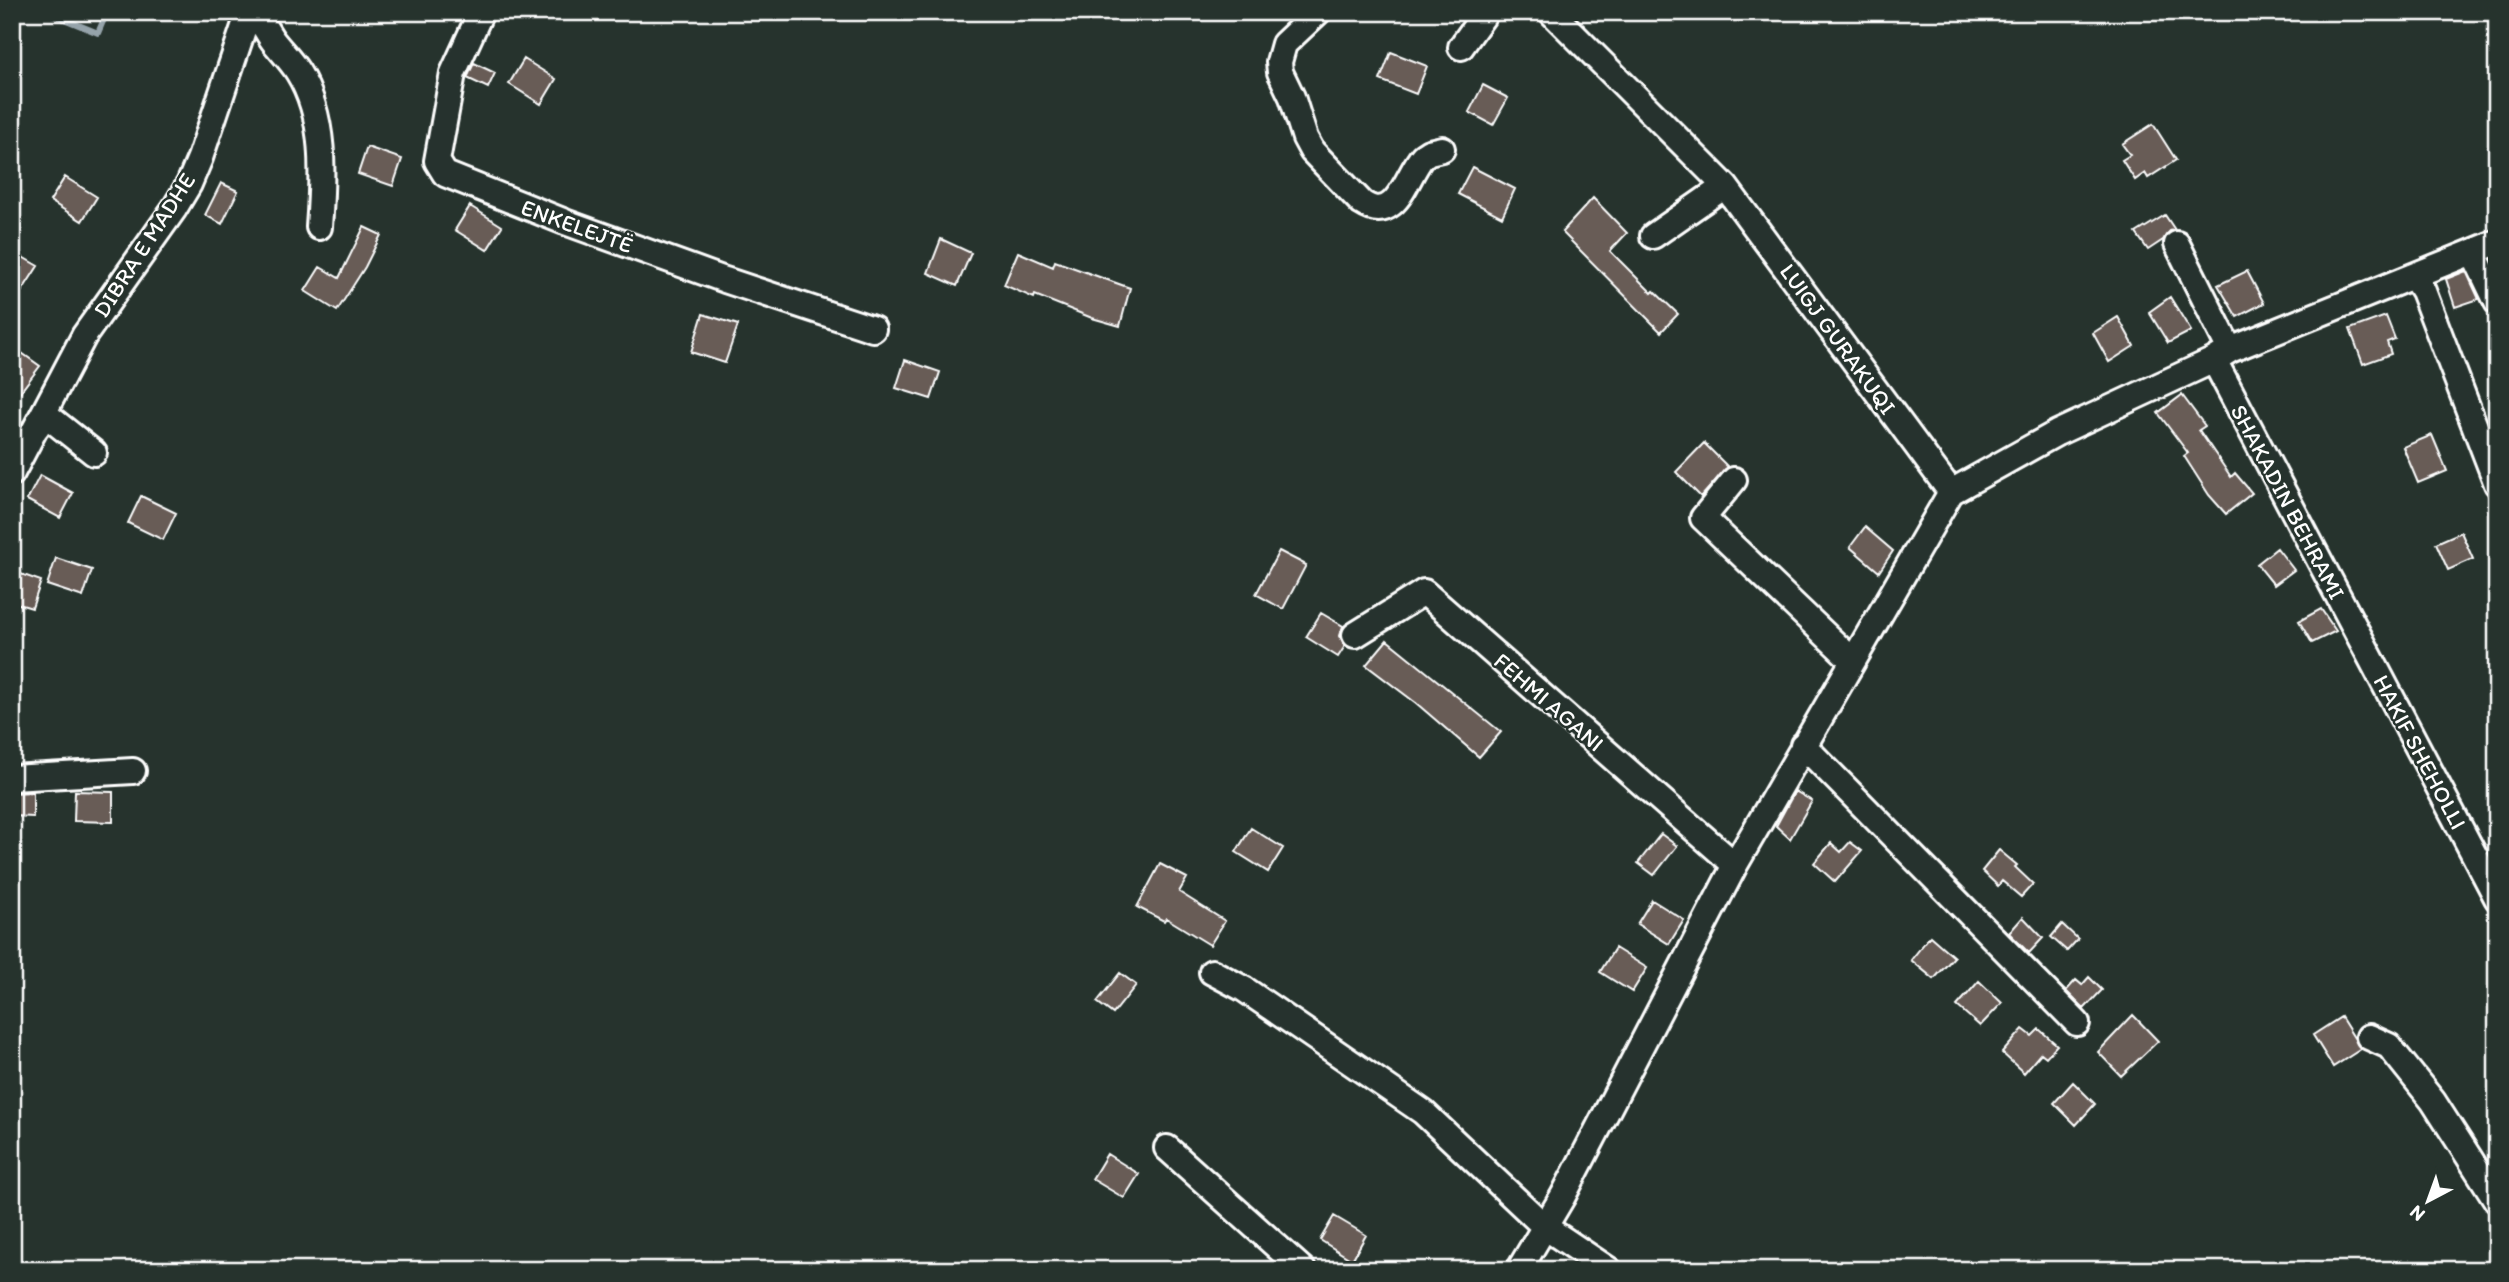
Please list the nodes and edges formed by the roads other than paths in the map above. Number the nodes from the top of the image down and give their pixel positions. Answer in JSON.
{"nodes":[{"id":1,"x":250,"y":12,"type":"edge"},
{"id":2,"x":481,"y":12,"type":"edge"},
{"id":3,"x":1318,"y":12,"type":"edge"},
{"id":4,"x":1486,"y":12,"type":"edge"},
{"id":5,"x":1550,"y":12,"type":"edge"},
{"id":6,"x":1461,"y":47,"type":"dead end"},
{"id":7,"x":1442,"y":149,"type":"dead end"},
{"id":8,"x":1725,"y":186,"type":"junction"},
{"id":9,"x":319,"y":227,"type":"dead end"},
{"id":10,"x":1653,"y":236,"type":"dead end"},
{"id":11,"x":2497,"y":242,"type":"edge"},
{"id":12,"x":2177,"y":244,"type":"dead end"},
{"id":13,"x":2473,"y":252,"type":"junction"},
{"id":14,"x":2414,"y":277,"type":"junction"},
{"id":15,"x":2497,"y":302,"type":"edge"},
{"id":16,"x":873,"y":329,"type":"dead end"},
{"id":17,"x":2222,"y":356,"type":"junction"},
{"id":18,"x":35,"y":430,"type":"junction"},
{"id":19,"x":94,"y":453,"type":"dead end"},
{"id":20,"x":12,"y":473,"type":"edge"},
{"id":21,"x":1734,"y":480,"type":"dead end"},
{"id":22,"x":2497,"y":484,"type":"edge"},
{"id":23,"x":1951,"y":492,"type":"junction"},
{"id":24,"x":1355,"y":635,"type":"dead end"},
{"id":25,"x":2362,"y":645,"type":"joint"},
{"id":26,"x":1853,"y":661,"type":"junction"},
{"id":27,"x":1803,"y":745,"type":"junction"},
{"id":28,"x":133,"y":771,"type":"dead end"},
{"id":29,"x":12,"y":778,"type":"edge"},
{"id":30,"x":1735,"y":865,"type":"junction"},
{"id":31,"x":2497,"y":898,"type":"edge"},
{"id":32,"x":1212,"y":972,"type":"dead end"},
{"id":33,"x":2077,"y":1023,"type":"dead end"},
{"id":34,"x":2369,"y":1037,"type":"dead end"},
{"id":35,"x":1167,"y":1148,"type":"dead end"},
{"id":36,"x":2497,"y":1201,"type":"edge"},
{"id":37,"x":1545,"y":1227,"type":"junction"},
{"id":38,"x":1303,"y":1270,"type":"edge"},
{"id":39,"x":1519,"y":1270,"type":"edge"},
{"id":40,"x":1609,"y":1270,"type":"edge"}],
"edges":[{"from":1,"to":9,"type":"street","name":"DIBRA E MADHE"},
{"from":1,"to":18,"type":"street","name":"DIBRA E MADHE"},
{"from":2,"to":16,"type":"street","name":"ENKELEJTË"},
{"from":3,"to":7,"type":"street"},
{"from":4,"to":6,"type":"street"},
{"from":5,"to":8,"type":"street","name":"LUIGJ GURAKUQI"},
{"from":8,"to":10,"type":"street"},
{"from":8,"to":23,"type":"street","name":"LUIGJ GURAKUQI"},
{"from":11,"to":13,"type":"street"},
{"from":12,"to":17,"type":"street","name":"SHAKADIN BEHRAMI"},
{"from":13,"to":14,"type":"street"},
{"from":13,"to":15,"type":"street"},
{"from":14,"to":17,"type":"street"},
{"from":14,"to":22,"type":"street"},
{"from":17,"to":23,"type":"street"},
{"from":17,"to":25,"type":"street","name":"SHAKADIN BEHRAMI"},
{"from":18,"to":19,"type":"street"},
{"from":18,"to":20,"type":"street","name":"DIBRA E MADHE"},
{"from":21,"to":26,"type":"street"},
{"from":23,"to":26,"type":"street"},
{"from":24,"to":30,"type":"street","name":"FEHMI AGANI"},
{"from":25,"to":31,"type":"street","name":"HAKIF SHEHOLLI"},
{"from":26,"to":27,"type":"street"},
{"from":27,"to":30,"type":"street"},
{"from":27,"to":33,"type":"street"},
{"from":28,"to":29,"type":"street"},
{"from":30,"to":37,"type":"street"},
{"from":32,"to":37,"type":"street"},
{"from":34,"to":36,"type":"street"},
{"from":35,"to":38,"type":"street"},
{"from":37,"to":39,"type":"street"},
{"from":37,"to":40,"type":"street"}]}
